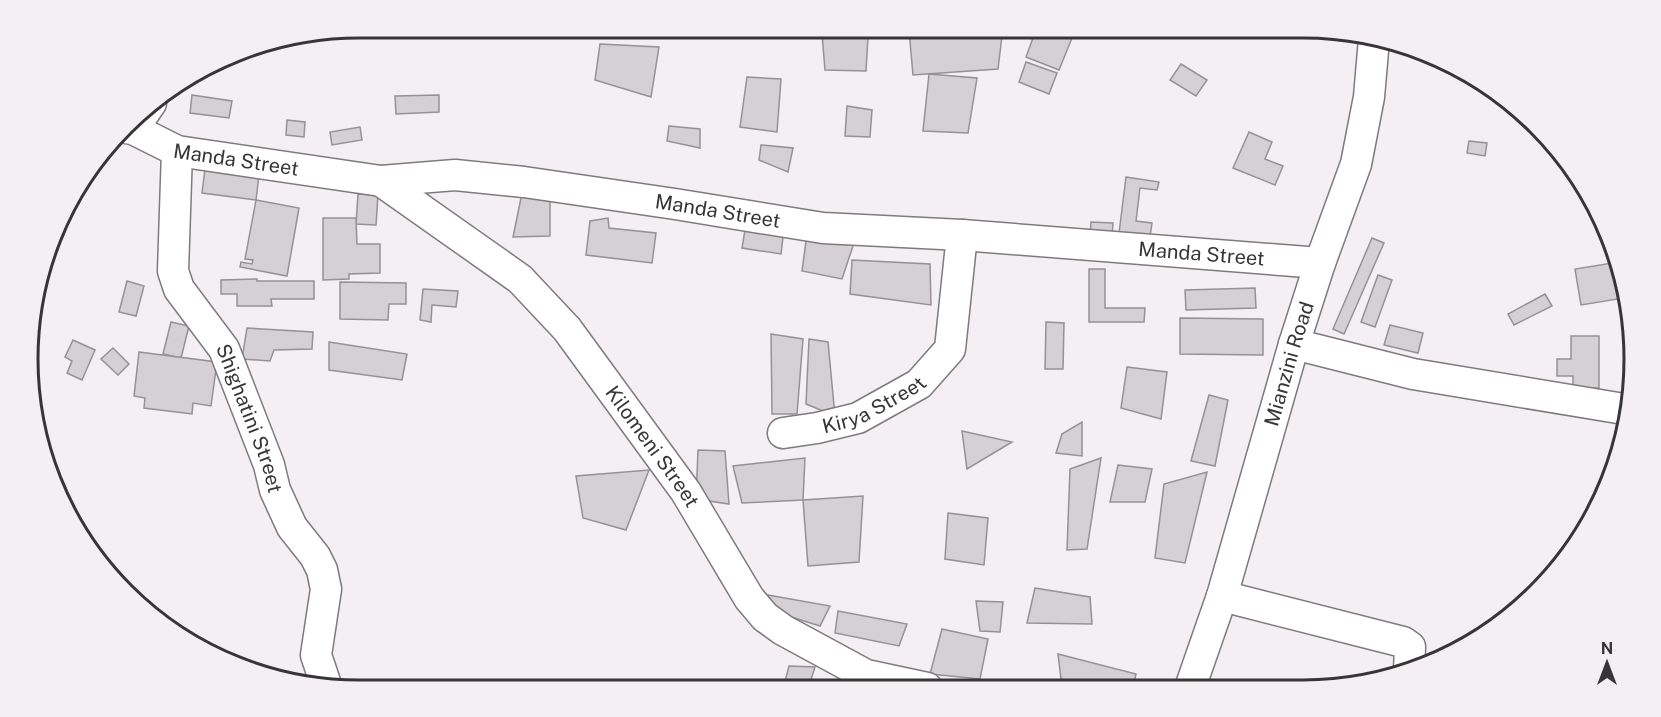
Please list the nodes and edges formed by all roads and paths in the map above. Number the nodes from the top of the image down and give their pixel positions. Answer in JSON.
{"nodes":[{"id":1,"x":1373,"y":46,"type":"edge"},
{"id":2,"x":134,"y":130,"type":"edge"},
{"id":3,"x":177,"y":151,"type":"junction"},
{"id":4,"x":381,"y":181,"type":"junction"},
{"id":5,"x":963,"y":235,"type":"junction"},
{"id":6,"x":1320,"y":263,"type":"junction"},
{"id":7,"x":1294,"y":344,"type":"junction"},
{"id":8,"x":1619,"y":408,"type":"edge"},
{"id":9,"x":783,"y":433,"type":"dead end"},
{"id":10,"x":1222,"y":596,"type":"junction"},
{"id":11,"x":1409,"y":661,"type":"edge"},
{"id":12,"x":324,"y":678,"type":"edge"},
{"id":13,"x":889,"y":680,"type":"edge"},
{"id":14,"x":1193,"y":680,"type":"edge"}],
"edges":[{"from":1,"to":6,"type":"street","name":"Mianzini Road"},
{"from":2,"to":3,"type":"street","name":"Manda Street"},
{"from":3,"to":4,"type":"street","name":"Manda Street"},
{"from":3,"to":12,"type":"street","name":"Shighatini Street"},
{"from":4,"to":5,"type":"street","name":"Manda Street"},
{"from":4,"to":13,"type":"street","name":"Kilomeni Street"},
{"from":5,"to":6,"type":"street","name":"Manda Street"},
{"from":5,"to":9,"type":"street","name":"Kirya Street"},
{"from":6,"to":7,"type":"street","name":"Mianzini Road"},
{"from":7,"to":8,"type":"street"},
{"from":7,"to":10,"type":"street","name":"Mianzini Road"},
{"from":10,"to":11,"type":"street"},
{"from":10,"to":14,"type":"street","name":"Mianzini Road"}]}
